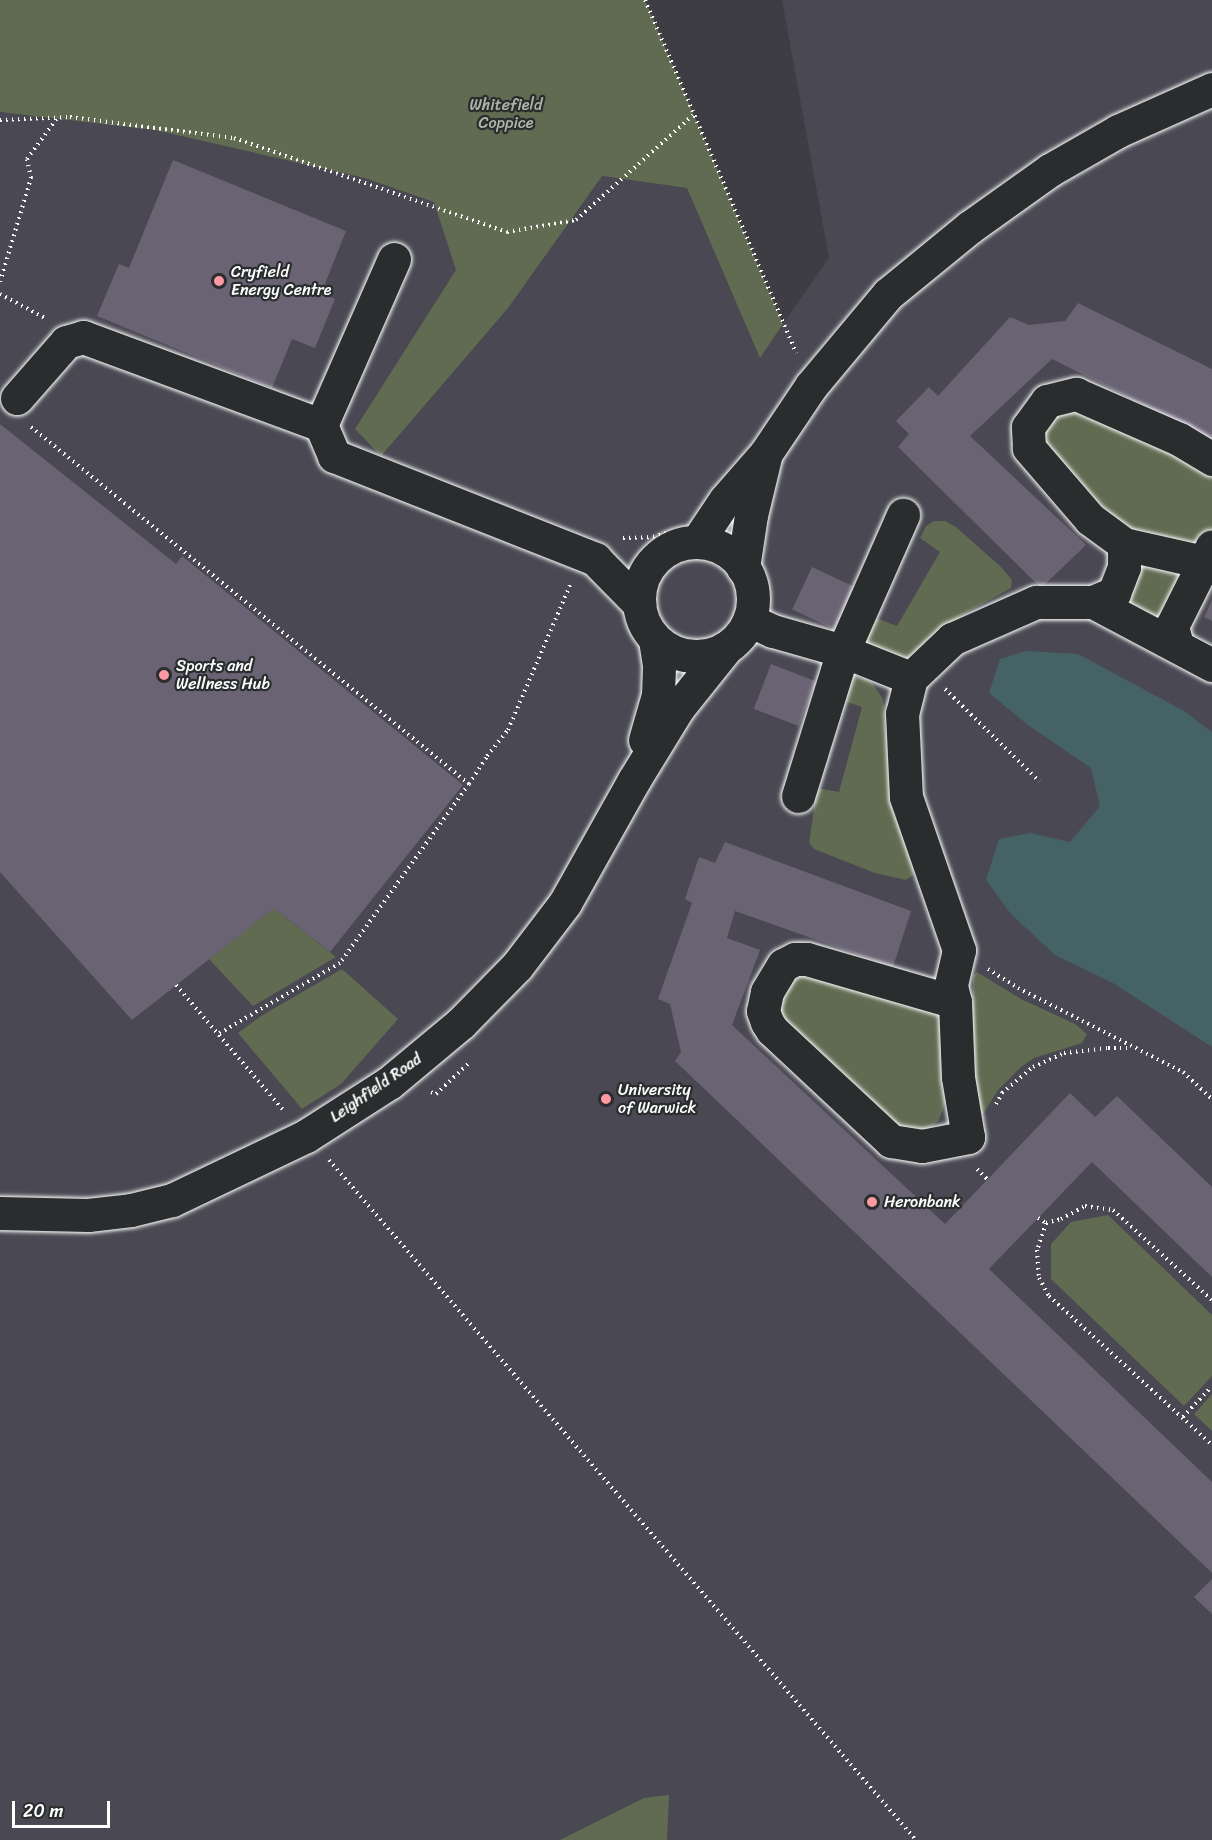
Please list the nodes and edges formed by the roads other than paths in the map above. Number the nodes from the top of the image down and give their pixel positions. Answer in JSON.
{"nodes":[{"id":1,"x":1212,"y":89,"type":"edge"},
{"id":2,"x":394,"y":260,"type":"dead end"},
{"id":3,"x":22,"y":411,"type":"road end"},
{"id":4,"x":321,"y":425,"type":"junction"},
{"id":5,"x":766,"y":453,"type":"junction"},
{"id":6,"x":1212,"y":459,"type":"edge"},
{"id":7,"x":903,"y":514,"type":"dead end"},
{"id":8,"x":697,"y":542,"type":"junction"},
{"id":9,"x":1124,"y":544,"type":"junction"},
{"id":10,"x":661,"y":554,"type":"junction"},
{"id":11,"x":1208,"y":554,"type":"edge"},
{"id":12,"x":595,"y":559,"type":"junction"},
{"id":13,"x":743,"y":568,"type":"junction"},
{"id":14,"x":1093,"y":602,"type":"junction"},
{"id":15,"x":639,"y":604,"type":"junction"},
{"id":16,"x":748,"y":620,"type":"junction"},
{"id":17,"x":655,"y":639,"type":"junction"},
{"id":18,"x":1177,"y":645,"type":"junction"},
{"id":19,"x":726,"y":648,"type":"junction"},
{"id":20,"x":843,"y":651,"type":"junction"},
{"id":21,"x":1212,"y":664,"type":"edge"},
{"id":22,"x":917,"y":673,"type":"junction"},
{"id":23,"x":634,"y":780,"type":"junction"},
{"id":24,"x":798,"y":796,"type":"dead end"},
{"id":25,"x":955,"y":1002,"type":"junction"},
{"id":26,"x":0,"y":1213,"type":"edge"}],
"edges":[{"from":1,"to":5,"type":"lane"},
{"from":2,"to":4,"type":"lane"},
{"from":3,"to":4,"type":"lane"},
{"from":4,"to":12,"type":"lane"},
{"from":5,"to":8,"type":"lane"},
{"from":5,"to":13,"type":"lane"},
{"from":6,"to":9,"type":"lane"},
{"from":7,"to":20,"type":"lane"},
{"from":8,"to":10,"type":"lane"},
{"from":8,"to":13,"type":"lane"},
{"from":9,"to":11,"type":"lane"},
{"from":9,"to":14,"type":"lane"},
{"from":10,"to":12,"type":"lane"},
{"from":10,"to":15,"type":"lane"},
{"from":11,"to":18,"type":"lane"},
{"from":12,"to":15,"type":"lane"},
{"from":13,"to":16,"type":"lane"},
{"from":14,"to":18,"type":"lane"},
{"from":14,"to":22,"type":"lane"},
{"from":15,"to":17,"type":"lane"},
{"from":16,"to":19,"type":"lane"},
{"from":16,"to":20,"type":"lane"},
{"from":17,"to":19,"type":"lane"},
{"from":17,"to":23,"type":"lane"},
{"from":18,"to":21,"type":"lane"},
{"from":19,"to":23,"type":"lane"},
{"from":20,"to":22,"type":"lane"},
{"from":20,"to":24,"type":"lane"},
{"from":22,"to":25,"type":"lane"},
{"from":23,"to":26,"type":"lane","name":"Leighfield Road"},
{"from":25,"to":25,"type":"lane"}]}
